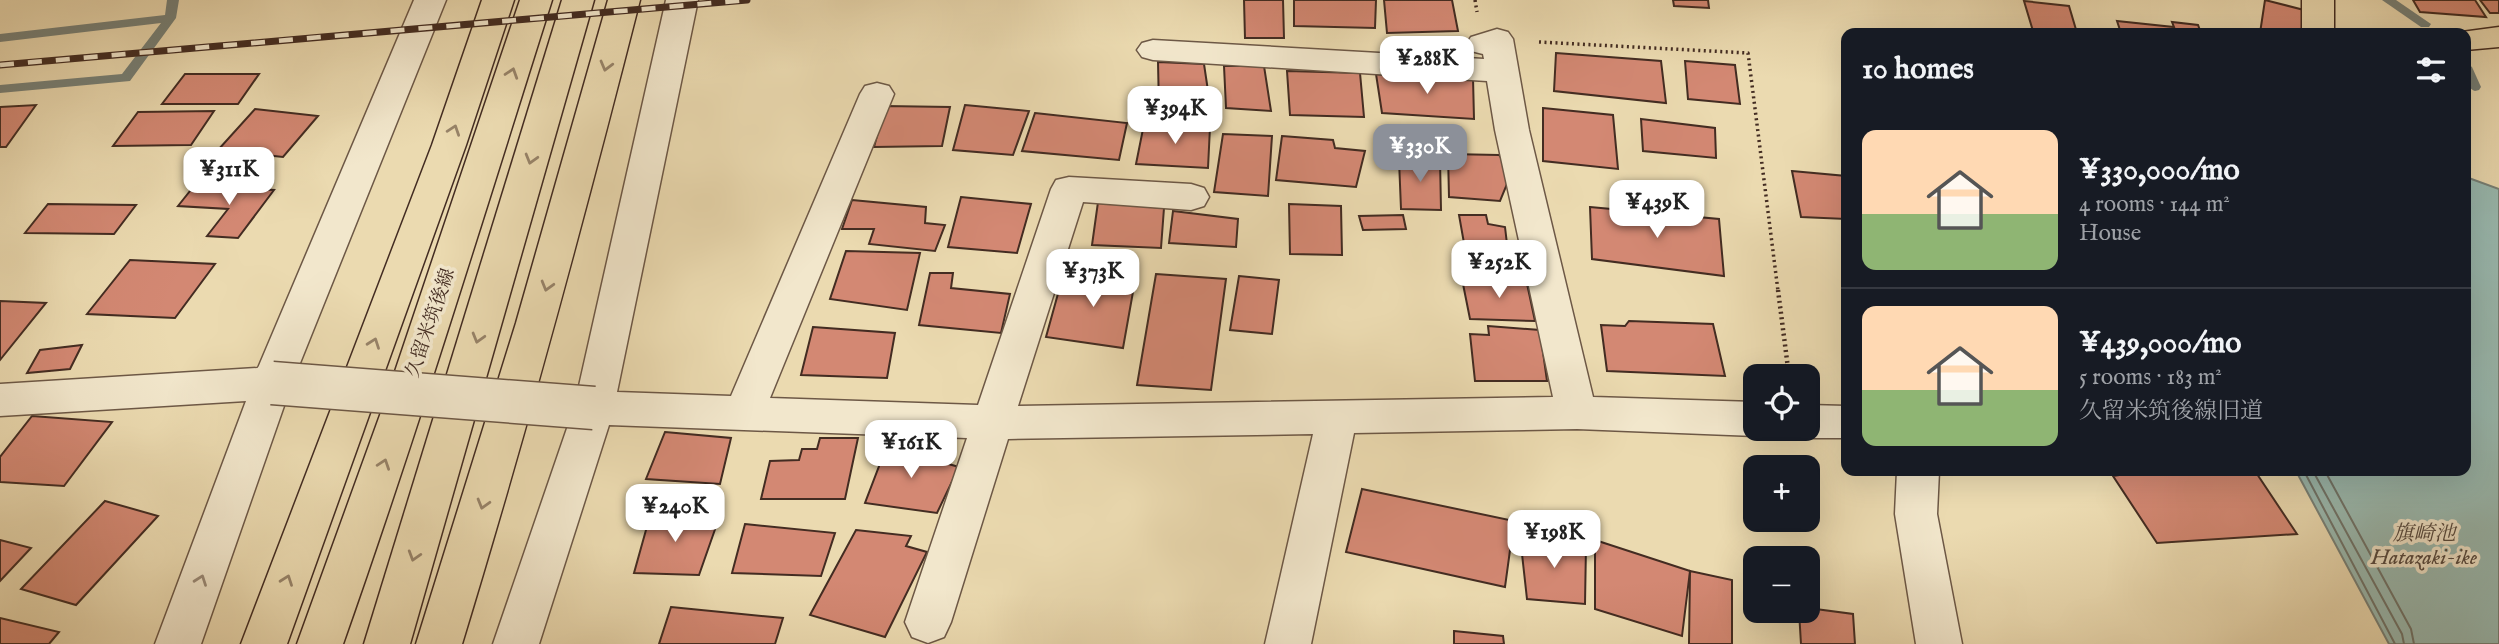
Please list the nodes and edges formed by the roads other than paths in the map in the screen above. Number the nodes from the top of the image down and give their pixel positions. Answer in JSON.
{"nodes":[{"id":1,"x":430,"y":0,"type":"edge"},
{"id":2,"x":498,"y":0,"type":"edge"},
{"id":3,"x":536,"y":0,"type":"edge"},
{"id":4,"x":578,"y":0,"type":"edge"},
{"id":5,"x":624,"y":0,"type":"edge"},
{"id":6,"x":682,"y":0,"type":"edge"},
{"id":7,"x":2318,"y":0,"type":"edge"},
{"id":8,"x":2318,"y":28,"type":"edge"},
{"id":9,"x":2499,"y":37,"type":"edge"},
{"id":10,"x":2471,"y":40,"type":"edge"},
{"id":11,"x":1153,"y":50,"type":"dead end"},
{"id":12,"x":877,"y":94,"type":"dead end"},
{"id":13,"x":1191,"y":197,"type":"dead end"},
{"id":14,"x":272,"y":383,"type":"junction"},
{"id":15,"x":0,"y":400,"type":"edge"},
{"id":16,"x":594,"y":408,"type":"junction"},
{"id":17,"x":744,"y":413,"type":"junction"},
{"id":18,"x":1577,"y":413,"type":"junction"},
{"id":19,"x":1337,"y":418,"type":"junction"},
{"id":20,"x":1743,"y":419,"type":"edge"},
{"id":21,"x":1820,"y":421,"type":"edge"},
{"id":22,"x":993,"y":422,"type":"junction"},
{"id":23,"x":1841,"y":422,"type":"edge"},
{"id":24,"x":1918,"y":476,"type":"edge"},
{"id":25,"x":928,"y":622,"type":"dead end"},
{"id":26,"x":178,"y":644,"type":"edge"},
{"id":27,"x":264,"y":644,"type":"edge"},
{"id":28,"x":320,"y":644,"type":"edge"},
{"id":29,"x":387,"y":644,"type":"edge"},
{"id":30,"x":439,"y":644,"type":"edge"},
{"id":31,"x":516,"y":644,"type":"edge"},
{"id":32,"x":1288,"y":644,"type":"edge"},
{"id":33,"x":1939,"y":644,"type":"edge"}],
"edges":[{"from":1,"to":14,"type":"street"},
{"from":27,"to":2,"type":"main road","one_way":true},
{"from":28,"to":3,"type":"main road","name":"久留米筑後線","one_way":true},
{"from":4,"to":29,"type":"main road","one_way":true},
{"from":5,"to":30,"type":"main road","one_way":true},
{"from":6,"to":16,"type":"street"},
{"from":7,"to":8,"type":"main road"},
{"from":9,"to":10,"type":"main road"},
{"from":11,"to":18,"type":"street"},
{"from":12,"to":17,"type":"street"},
{"from":13,"to":22,"type":"street"},
{"from":14,"to":15,"type":"street"},
{"from":14,"to":16,"type":"street","bridge":true},
{"from":26,"to":14,"type":"street","one_way":true},
{"from":16,"to":17,"type":"street"},
{"from":16,"to":31,"type":"street"},
{"from":17,"to":22,"type":"street"},
{"from":18,"to":19,"type":"street"},
{"from":18,"to":20,"type":"street"},
{"from":19,"to":22,"type":"street"},
{"from":19,"to":32,"type":"street"},
{"from":21,"to":23,"type":"street"},
{"from":22,"to":25,"type":"street"},
{"from":24,"to":33,"type":"street"}]}
